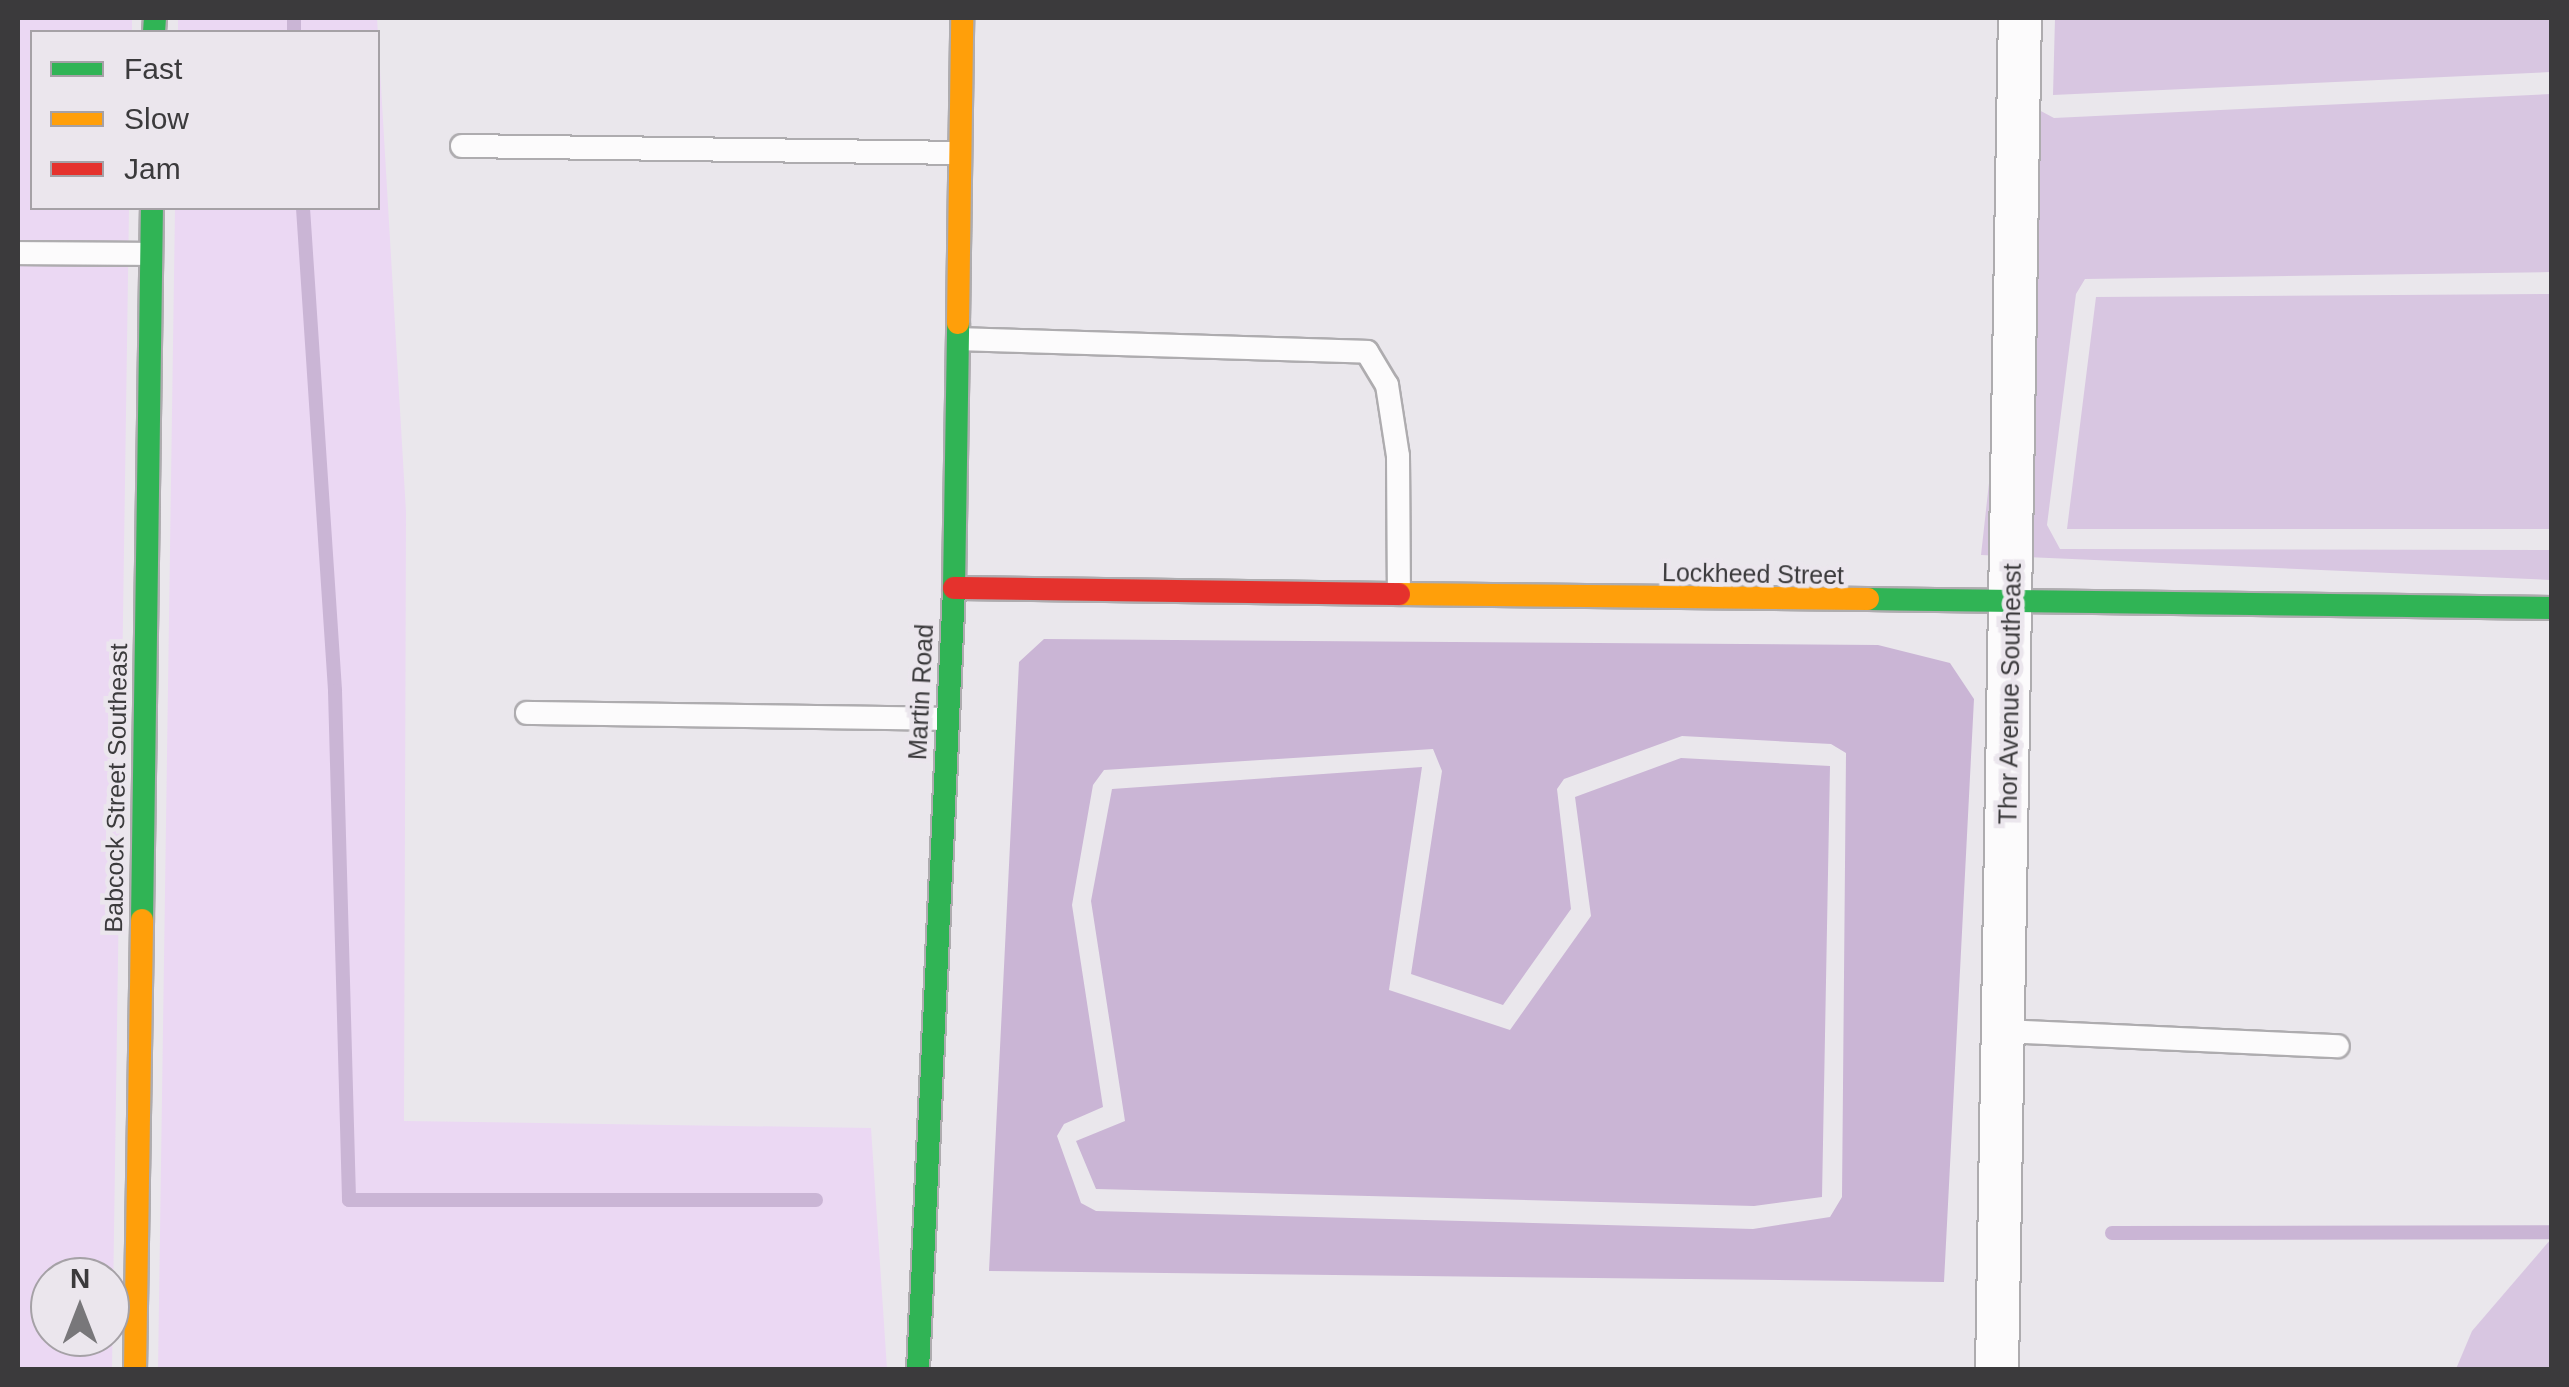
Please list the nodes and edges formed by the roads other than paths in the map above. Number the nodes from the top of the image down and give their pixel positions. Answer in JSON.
{"nodes":[{"id":1,"x":962,"y":18,"type":"edge"},
{"id":2,"x":2020,"y":18,"type":"edge"},
{"id":3,"x":462,"y":146,"type":"dead end"},
{"id":4,"x":960,"y":153,"type":"junction"},
{"id":5,"x":152,"y":210,"type":"edge"},
{"id":6,"x":18,"y":253,"type":"edge"},
{"id":7,"x":151,"y":254,"type":"junction"},
{"id":8,"x":960,"y":339,"type":"junction"},
{"id":9,"x":954,"y":588,"type":"junction"},
{"id":10,"x":1398,"y":596,"type":"junction"},
{"id":11,"x":2012,"y":606,"type":"junction"},
{"id":12,"x":2552,"y":608,"type":"edge"},
{"id":13,"x":526,"y":713,"type":"dead end"},
{"id":14,"x":946,"y":719,"type":"junction"},
{"id":15,"x":2003,"y":1031,"type":"junction"},
{"id":16,"x":2338,"y":1046,"type":"dead end"},
{"id":17,"x":135,"y":1370,"type":"edge"},
{"id":18,"x":918,"y":1370,"type":"edge"},
{"id":19,"x":1996,"y":1370,"type":"edge"}],
"edges":[{"from":1,"to":4,"type":"street","name":"Martin Road"},
{"from":2,"to":11,"type":"street","name":"Thor Avenue Southeast"},
{"from":3,"to":4,"type":"lane"},
{"from":4,"to":8,"type":"street","name":"Martin Road"},
{"from":5,"to":7,"type":"street","name":"Babcock Street Southeast"},
{"from":6,"to":7,"type":"lane"},
{"from":7,"to":17,"type":"street","name":"Babcock Street Southeast"},
{"from":8,"to":9,"type":"street","name":"Martin Road"},
{"from":8,"to":10,"type":"lane"},
{"from":9,"to":10,"type":"street","name":"Lockheed Street"},
{"from":9,"to":14,"type":"street","name":"Martin Road"},
{"from":10,"to":11,"type":"street","name":"Lockheed Street"},
{"from":11,"to":12,"type":"street","name":"Lockheed Street"},
{"from":11,"to":15,"type":"street","name":"Thor Avenue Southeast"},
{"from":13,"to":14,"type":"lane"},
{"from":14,"to":18,"type":"street","name":"Martin Road"},
{"from":15,"to":16,"type":"lane"},
{"from":15,"to":19,"type":"street","name":"Thor Avenue Southeast"}]}
